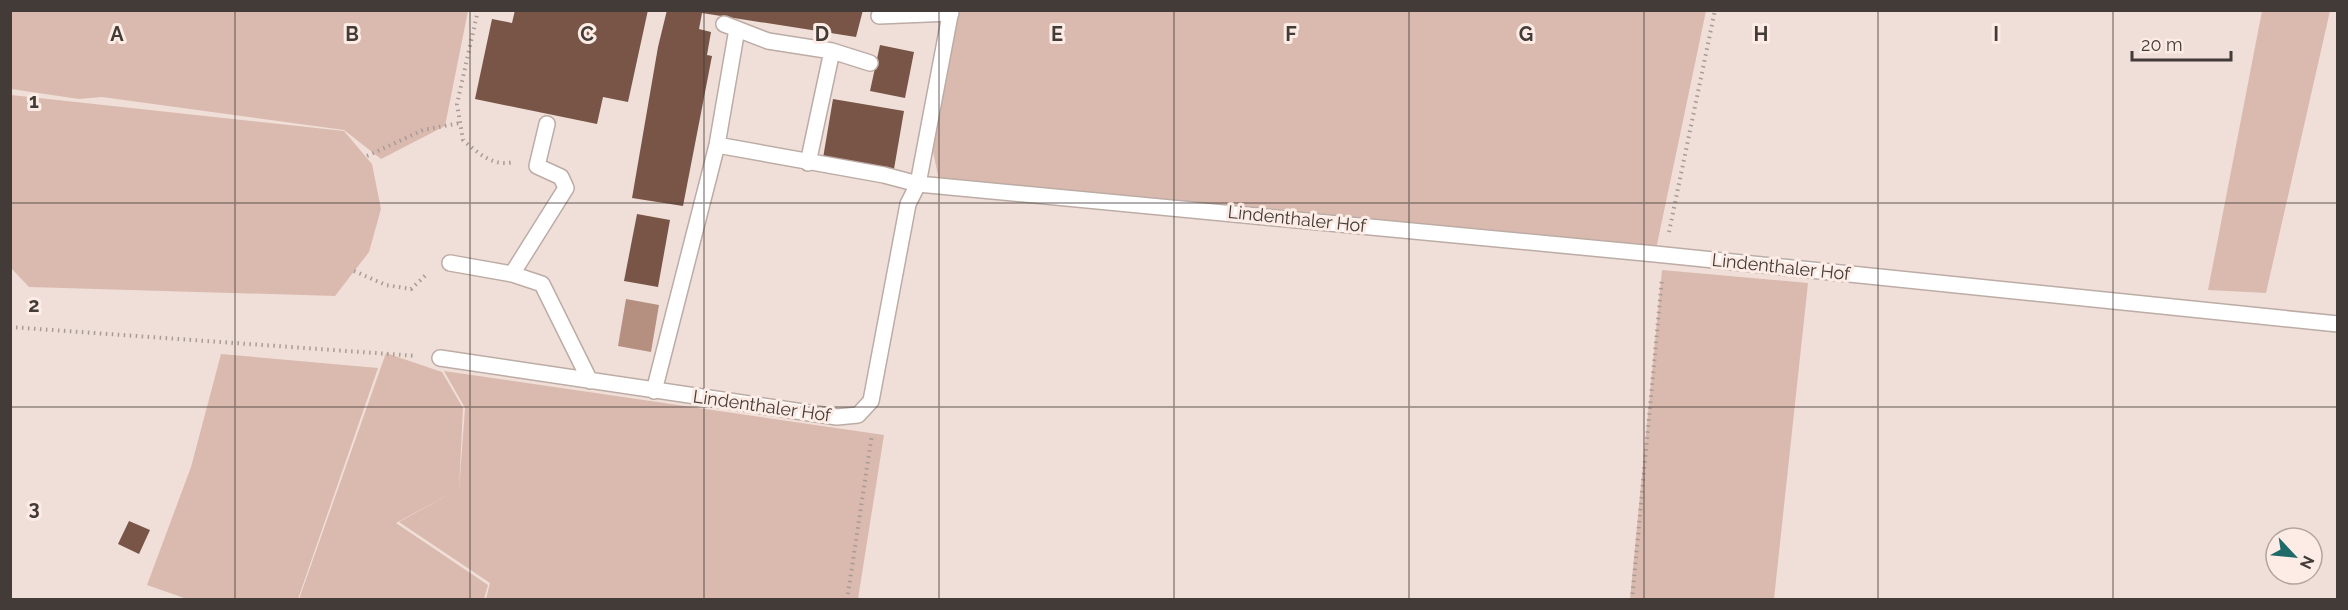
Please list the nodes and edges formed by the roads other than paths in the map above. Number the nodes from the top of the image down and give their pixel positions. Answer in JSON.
{"nodes":[{"id":1,"x":951,"y":11,"type":"edge"},
{"id":2,"x":879,"y":16,"type":"dead end"},
{"id":3,"x":832,"y":51,"type":"junction"},
{"id":4,"x":870,"y":63,"type":"dead end"},
{"id":5,"x":548,"y":124,"type":"dead end"},
{"id":6,"x":717,"y":145,"type":"junction"},
{"id":7,"x":808,"y":163,"type":"junction"},
{"id":8,"x":918,"y":184,"type":"junction"},
{"id":9,"x":450,"y":263,"type":"road end"},
{"id":10,"x":512,"y":274,"type":"junction"},
{"id":11,"x":2337,"y":324,"type":"edge"},
{"id":12,"x":440,"y":358,"type":"road end"},
{"id":13,"x":590,"y":381,"type":"junction"},
{"id":14,"x":654,"y":391,"type":"junction"}],
"edges":[{"from":1,"to":2,"type":"lane"},
{"from":1,"to":8,"type":"lane"},
{"from":3,"to":4,"type":"lane"},
{"from":3,"to":6,"type":"lane"},
{"from":3,"to":7,"type":"lane"},
{"from":5,"to":10,"type":"lane"},
{"from":6,"to":7,"type":"lane","name":"Lindenthaler Hof"},
{"from":6,"to":14,"type":"lane"},
{"from":7,"to":8,"type":"lane","name":"Lindenthaler Hof"},
{"from":8,"to":11,"type":"lane","name":"Lindenthaler Hof"},
{"from":8,"to":14,"type":"lane","name":"Lindenthaler Hof"},
{"from":9,"to":10,"type":"lane"},
{"from":10,"to":13,"type":"lane"},
{"from":12,"to":13,"type":"lane","name":"Lindenthaler Hof"},
{"from":13,"to":14,"type":"lane","name":"Lindenthaler Hof"}]}
